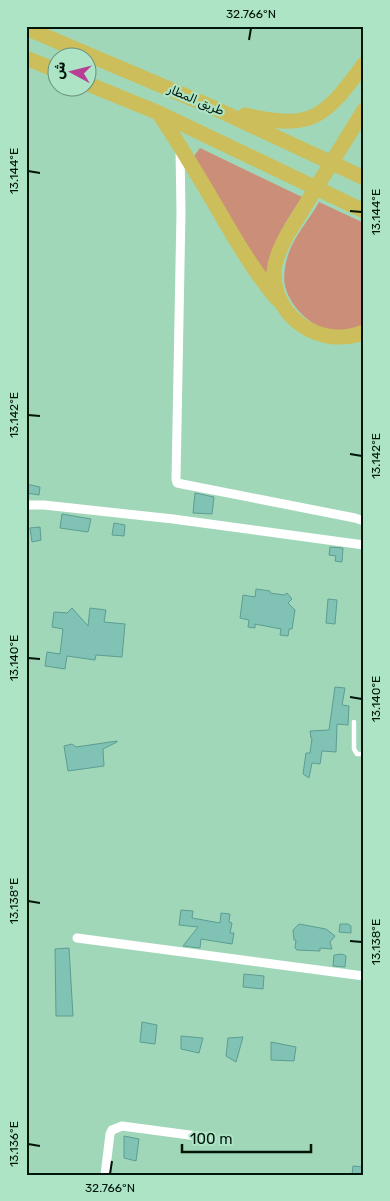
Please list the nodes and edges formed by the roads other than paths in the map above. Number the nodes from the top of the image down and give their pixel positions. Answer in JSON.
{"nodes":[{"id":1,"x":26,"y":28,"type":"edge"},
{"id":2,"x":26,"y":58,"type":"edge"},
{"id":3,"x":364,"y":64,"type":"edge"},
{"id":4,"x":48,"y":67,"type":"edge"},
{"id":5,"x":98,"y":88,"type":"edge"},
{"id":6,"x":214,"y":108,"type":"junction"},
{"id":7,"x":364,"y":110,"type":"edge"},
{"id":8,"x":159,"y":113,"type":"junction"},
{"id":9,"x":180,"y":145,"type":"junction"},
{"id":10,"x":364,"y":178,"type":"edge"},
{"id":11,"x":364,"y":212,"type":"edge"},
{"id":12,"x":287,"y":312,"type":"junction"},
{"id":13,"x":364,"y":332,"type":"edge"},
{"id":14,"x":26,"y":505,"type":"edge"},
{"id":15,"x":364,"y":521,"type":"edge"},
{"id":16,"x":364,"y":546,"type":"edge"},
{"id":17,"x":354,"y":722,"type":"dead end"},
{"id":18,"x":364,"y":754,"type":"edge"},
{"id":19,"x":77,"y":938,"type":"dead end"},
{"id":20,"x":364,"y":976,"type":"edge"},
{"id":21,"x":212,"y":1138,"type":"dead end"},
{"id":22,"x":105,"y":1175,"type":"edge"}],
"edges":[{"from":1,"to":6,"type":"highway","name":"طريق المطار"},
{"from":2,"to":4,"type":"highway"},
{"from":3,"to":6,"type":"highway"},
{"from":5,"to":8,"type":"highway"},
{"from":6,"to":10,"type":"highway","name":"طريق المطار"},
{"from":7,"to":12,"type":"highway"},
{"from":8,"to":9,"type":"highway"},
{"from":8,"to":11,"type":"highway"},
{"from":9,"to":12,"type":"highway"},
{"from":9,"to":15,"type":"street"},
{"from":12,"to":13,"type":"highway"},
{"from":14,"to":16,"type":"street"},
{"from":17,"to":18,"type":"lane"},
{"from":19,"to":20,"type":"street"},
{"from":21,"to":22,"type":"street"}]}
